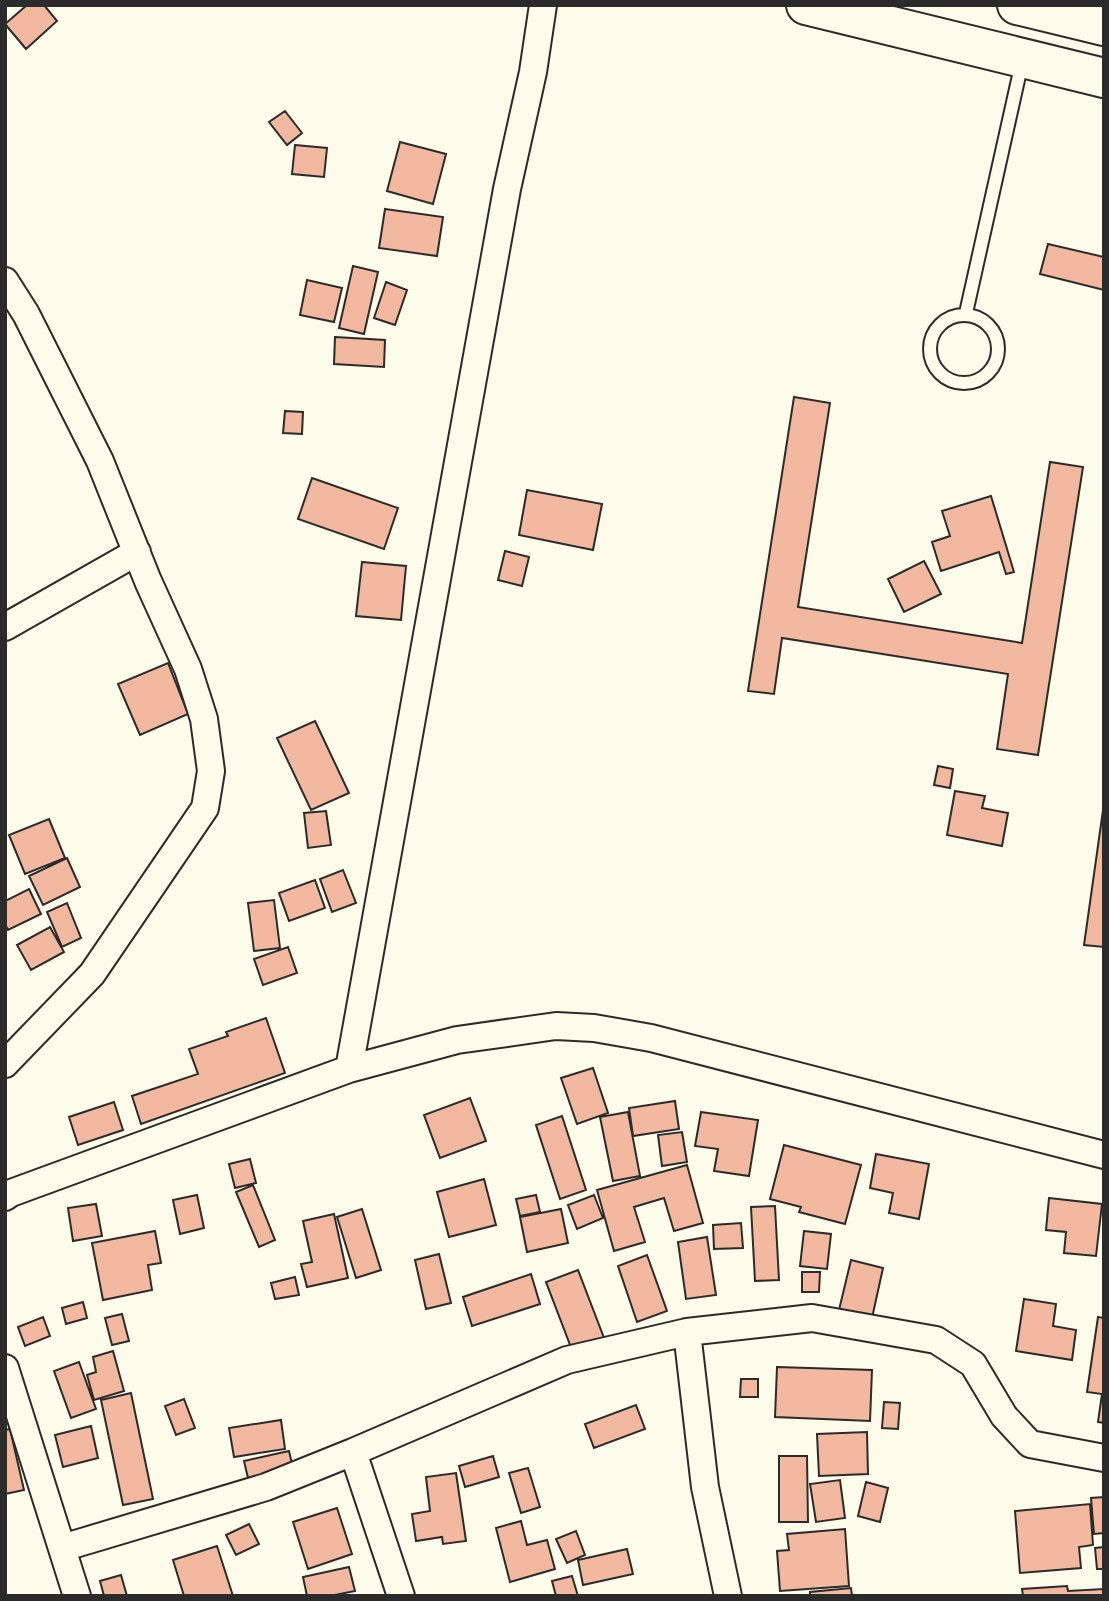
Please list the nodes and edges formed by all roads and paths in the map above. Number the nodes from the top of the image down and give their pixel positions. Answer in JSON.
{"nodes":[{"id":1,"x":543,"y":5,"type":"edge"},
{"id":2,"x":806,"y":5,"type":"edge"},
{"id":3,"x":1017,"y":5,"type":"edge"},
{"id":4,"x":1104,"y":26,"type":"edge"},
{"id":5,"x":1023,"y":58,"type":"junction"},
{"id":6,"x":1104,"y":78,"type":"edge"},
{"id":7,"x":5,"y":281,"type":"edge"},
{"id":8,"x":966,"y":313,"type":"junction"},
{"id":9,"x":137,"y":552,"type":"junction"},
{"id":10,"x":5,"y":627,"type":"edge"},
{"id":11,"x":5,"y":1065,"type":"edge"},
{"id":12,"x":349,"y":1069,"type":"junction"},
{"id":13,"x":1104,"y":1155,"type":"edge"},
{"id":14,"x":5,"y":1197,"type":"edge"},
{"id":15,"x":687,"y":1332,"type":"junction"},
{"id":16,"x":5,"y":1368,"type":"edge"},
{"id":17,"x":353,"y":1452,"type":"junction"},
{"id":18,"x":1104,"y":1458,"type":"edge"},
{"id":19,"x":62,"y":1548,"type":"junction"},
{"id":20,"x":77,"y":1596,"type":"edge"},
{"id":21,"x":401,"y":1596,"type":"edge"},
{"id":22,"x":728,"y":1596,"type":"edge"}],
"edges":[{"from":1,"to":12,"type":"street"},
{"from":2,"to":5,"type":"main road"},
{"from":3,"to":4,"type":"main road"},
{"from":5,"to":6,"type":"main road"},
{"from":5,"to":8,"type":"lane"},
{"from":7,"to":9,"type":"street"},
{"from":8,"to":8,"type":"lane"},
{"from":9,"to":10,"type":"street"},
{"from":9,"to":11,"type":"street"},
{"from":12,"to":13,"type":"street"},
{"from":12,"to":14,"type":"street"},
{"from":15,"to":17,"type":"street"},
{"from":15,"to":18,"type":"street"},
{"from":15,"to":22,"type":"street"},
{"from":16,"to":19,"type":"street"},
{"from":17,"to":19,"type":"street"},
{"from":17,"to":21,"type":"street"},
{"from":19,"to":20,"type":"street"}]}
